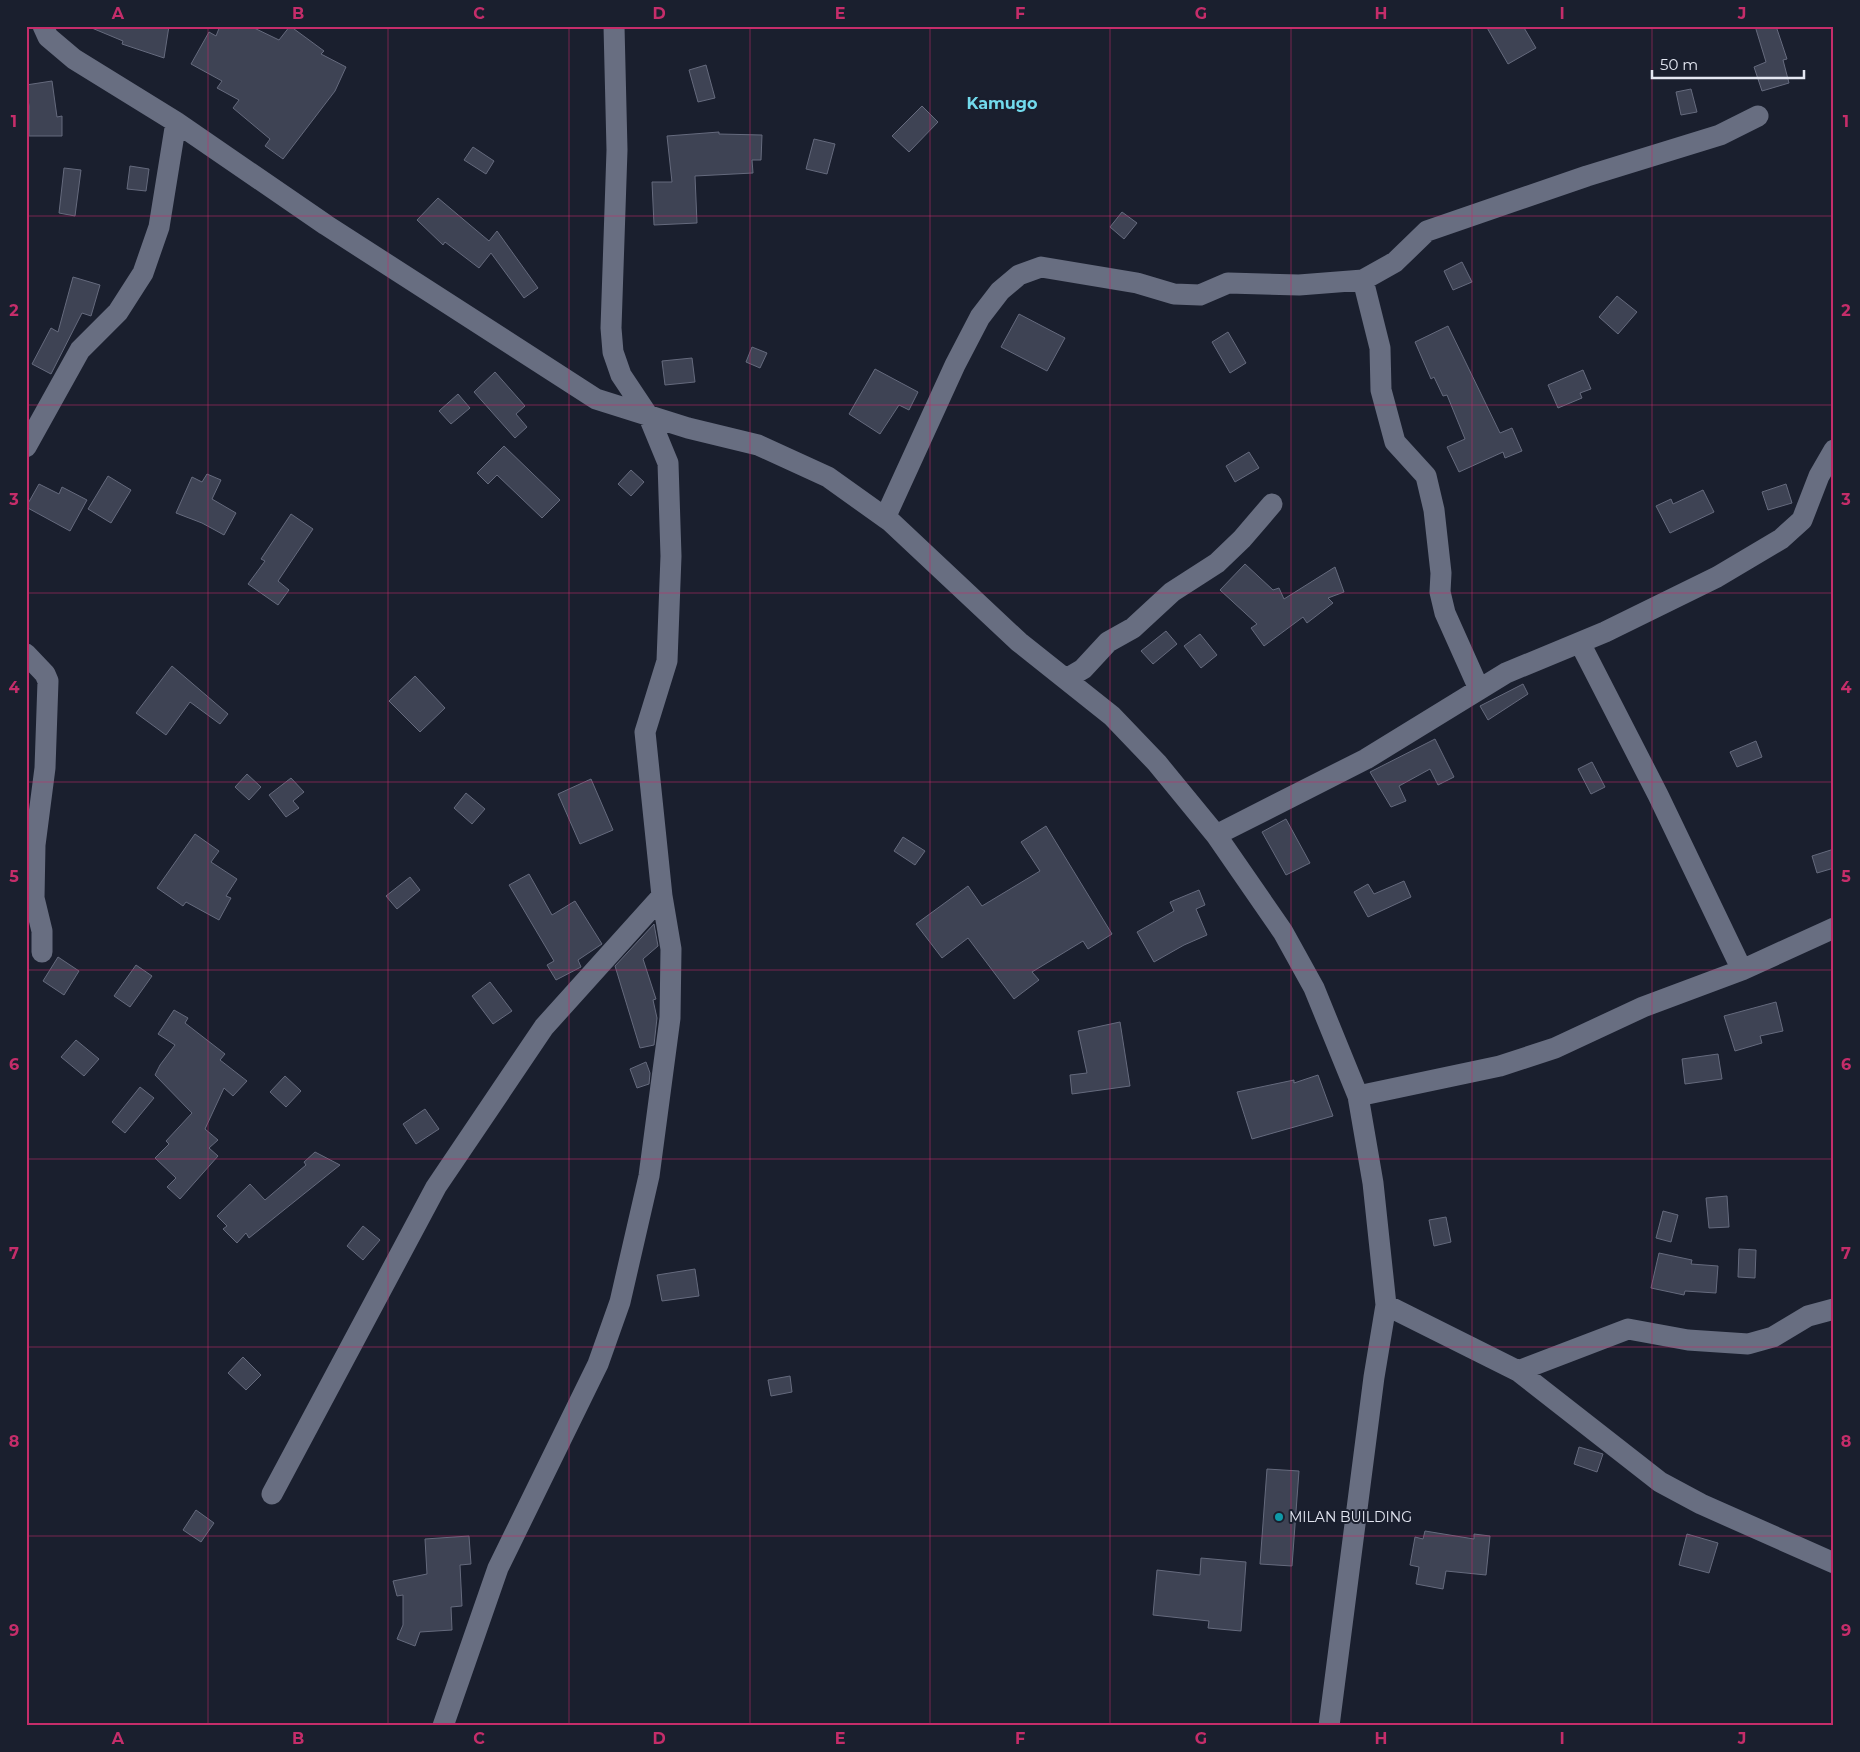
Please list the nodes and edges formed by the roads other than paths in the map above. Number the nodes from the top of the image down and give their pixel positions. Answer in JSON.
{"nodes":[{"id":1,"x":43,"y":26,"type":"edge"},
{"id":2,"x":614,"y":26,"type":"edge"},
{"id":3,"x":1758,"y":116,"type":"dead end"},
{"id":4,"x":176,"y":122,"type":"junction"},
{"id":5,"x":1363,"y":280,"type":"junction"},
{"id":6,"x":649,"y":416,"type":"junction"},
{"id":7,"x":26,"y":447,"type":"edge"},
{"id":8,"x":1834,"y":450,"type":"edge"},
{"id":9,"x":1272,"y":504,"type":"dead end"},
{"id":10,"x":885,"y":518,"type":"junction"},
{"id":11,"x":1580,"y":643,"type":"junction"},
{"id":12,"x":26,"y":654,"type":"edge"},
{"id":13,"x":1066,"y":679,"type":"junction"},
{"id":14,"x":1479,"y":689,"type":"junction"},
{"id":15,"x":1216,"y":835,"type":"junction"},
{"id":16,"x":662,"y":896,"type":"junction"},
{"id":17,"x":1834,"y":928,"type":"edge"},
{"id":18,"x":42,"y":952,"type":"dead end"},
{"id":19,"x":1742,"y":970,"type":"junction"},
{"id":20,"x":1358,"y":1096,"type":"junction"},
{"id":21,"x":1386,"y":1305,"type":"junction"},
{"id":22,"x":1834,"y":1309,"type":"edge"},
{"id":23,"x":1518,"y":1371,"type":"junction"},
{"id":24,"x":272,"y":1494,"type":"dead end"},
{"id":25,"x":1834,"y":1563,"type":"edge"},
{"id":26,"x":443,"y":1726,"type":"edge"},
{"id":27,"x":1329,"y":1726,"type":"edge"}],
"edges":[{"from":1,"to":4,"type":"street"},
{"from":2,"to":6,"type":"street"},
{"from":3,"to":5,"type":"street"},
{"from":4,"to":6,"type":"street"},
{"from":4,"to":7,"type":"street"},
{"from":5,"to":10,"type":"street"},
{"from":5,"to":14,"type":"street"},
{"from":6,"to":10,"type":"street"},
{"from":6,"to":16,"type":"street"},
{"from":8,"to":11,"type":"street"},
{"from":9,"to":13,"type":"street"},
{"from":10,"to":13,"type":"street"},
{"from":11,"to":14,"type":"street"},
{"from":11,"to":19,"type":"street"},
{"from":12,"to":18,"type":"street"},
{"from":13,"to":15,"type":"street"},
{"from":14,"to":15,"type":"street"},
{"from":15,"to":20,"type":"street"},
{"from":16,"to":24,"type":"street"},
{"from":16,"to":26,"type":"street"},
{"from":17,"to":19,"type":"street"},
{"from":19,"to":20,"type":"street"},
{"from":20,"to":21,"type":"street"},
{"from":21,"to":23,"type":"street"},
{"from":21,"to":27,"type":"street"},
{"from":22,"to":23,"type":"street"},
{"from":23,"to":25,"type":"street"}]}
